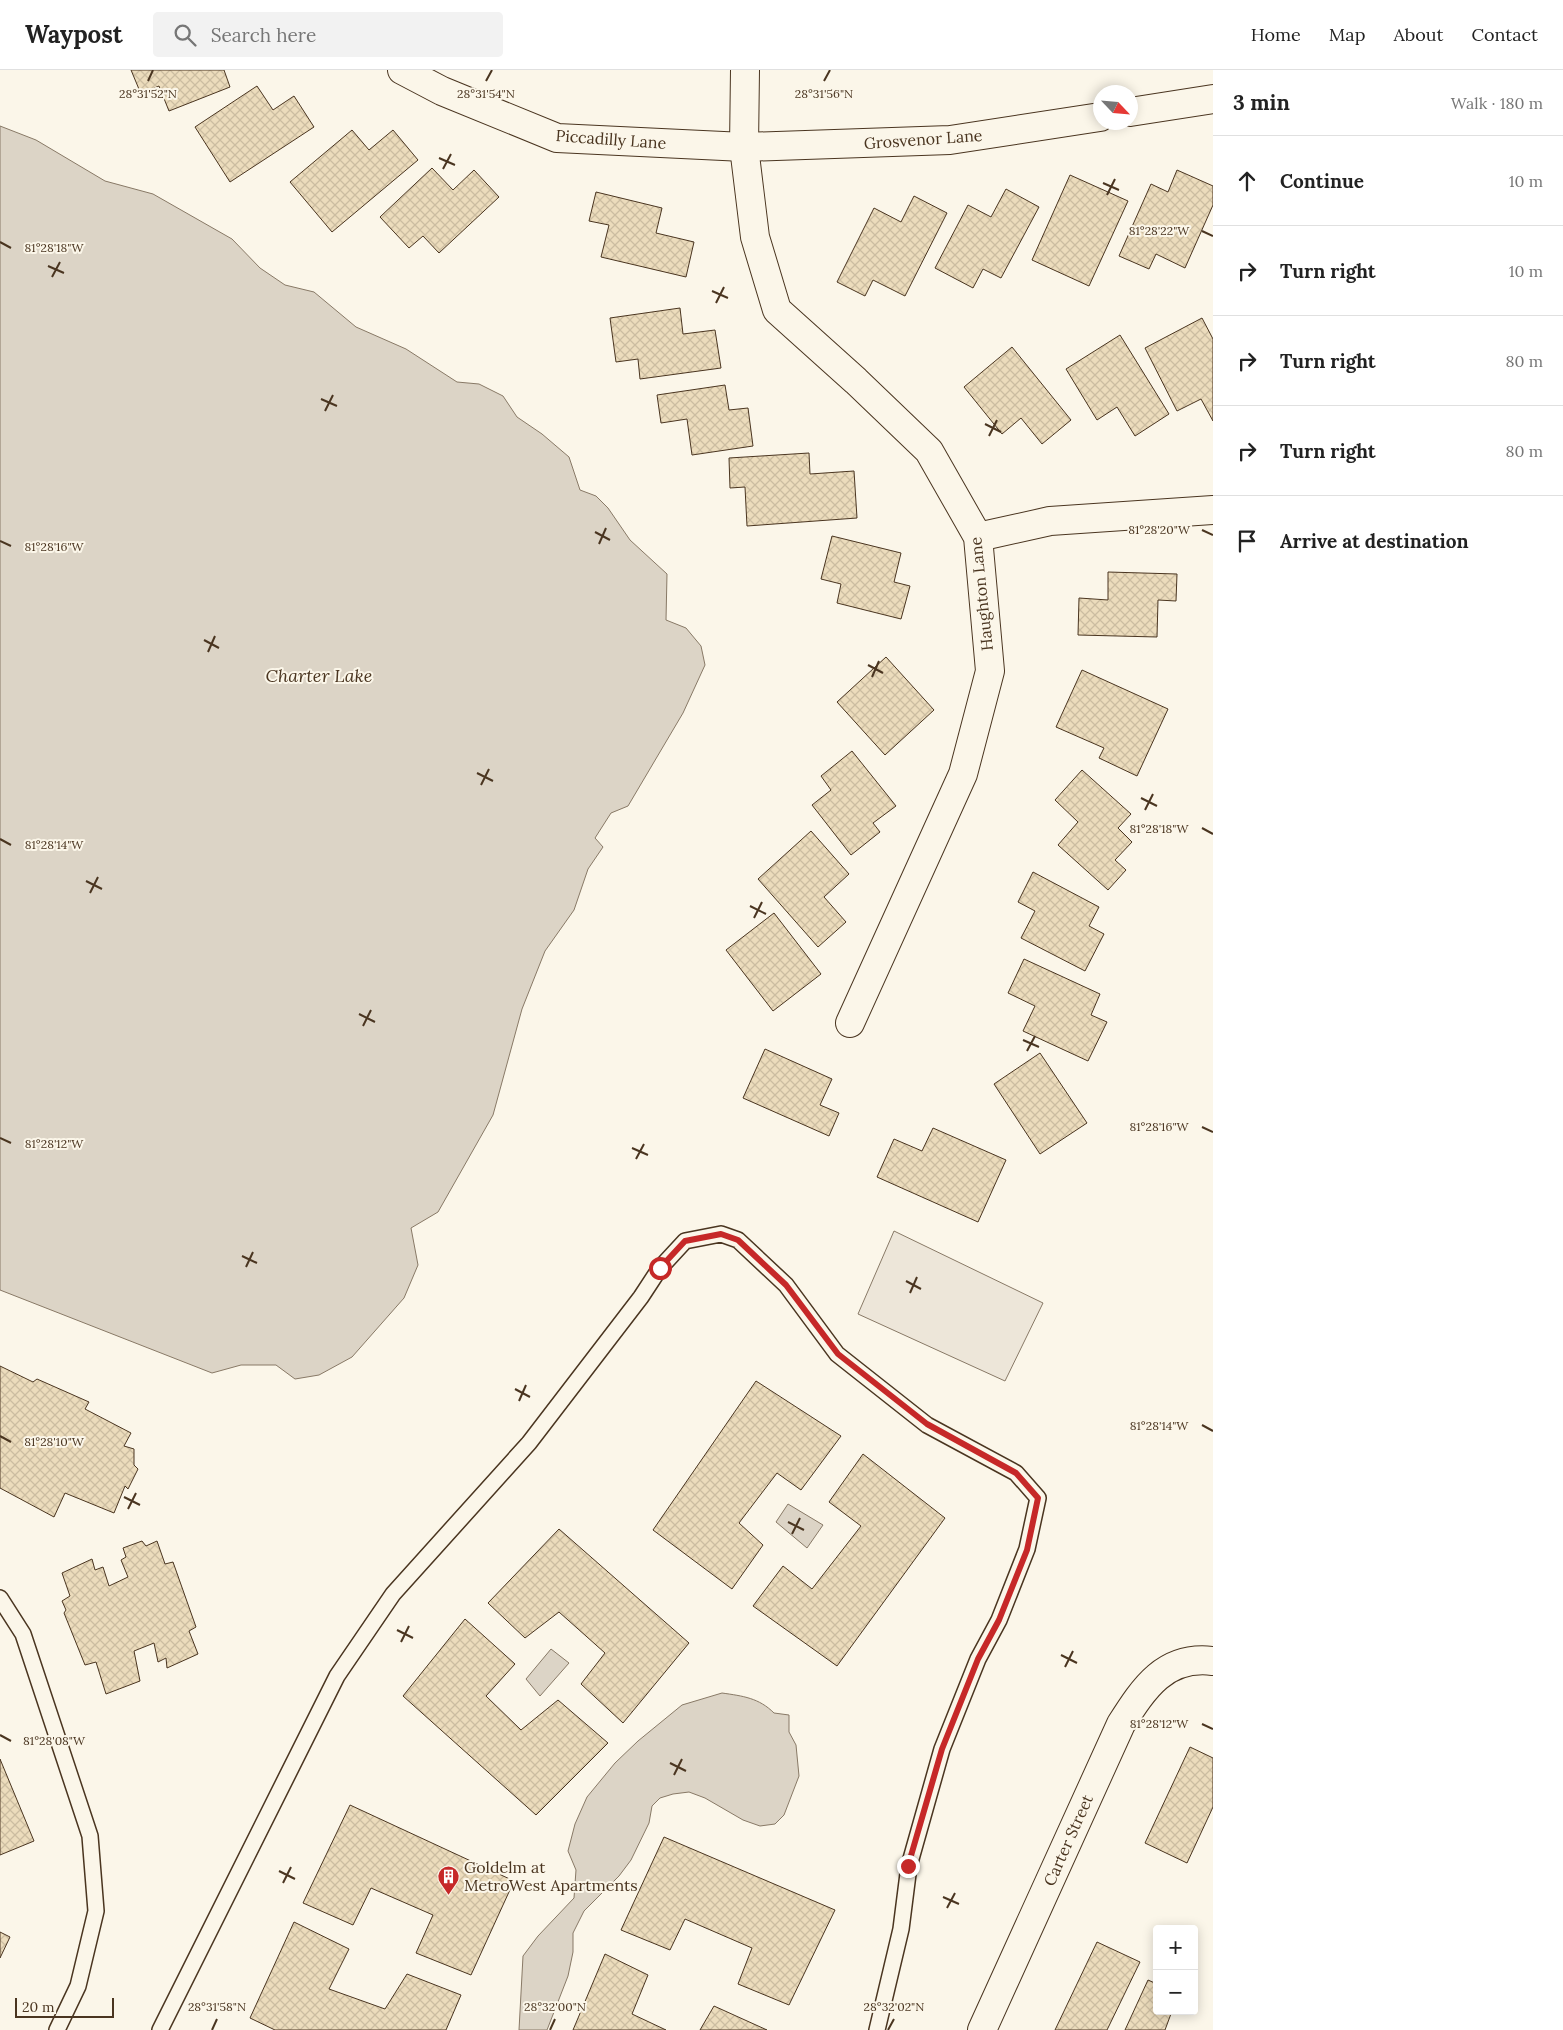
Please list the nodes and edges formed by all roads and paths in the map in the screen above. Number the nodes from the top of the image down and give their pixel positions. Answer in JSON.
{"nodes":[{"id":1,"x":402,"y":70,"type":"edge"},
{"id":2,"x":745,"y":70,"type":"edge"},
{"id":3,"x":1213,"y":99,"type":"edge"},
{"id":4,"x":1138,"y":111,"type":"edge"},
{"id":5,"x":1093,"y":118,"type":"edge"},
{"id":6,"x":744,"y":147,"type":"junction"},
{"id":7,"x":1213,"y":510,"type":"edge"},
{"id":8,"x":978,"y":537,"type":"junction"},
{"id":9,"x":850,"y":1023,"type":"dead end"},
{"id":10,"x":0,"y":1598,"type":"edge"},
{"id":11,"x":1213,"y":1661,"type":"edge"},
{"id":12,"x":57,"y":2030,"type":"edge"},
{"id":13,"x":160,"y":2030,"type":"edge"},
{"id":14,"x":877,"y":2030,"type":"edge"},
{"id":15,"x":982,"y":2030,"type":"edge"}],
"edges":[{"from":1,"to":6,"type":"street","name":"Piccadilly Lane"},
{"from":2,"to":6,"type":"street","name":"Haughton Lane"},
{"from":3,"to":4,"type":"street"},
{"from":5,"to":6,"type":"street","name":"Grosvenor Lane"},
{"from":6,"to":8,"type":"street","name":"Haughton Lane"},
{"from":7,"to":8,"type":"street"},
{"from":8,"to":9,"type":"street","name":"Haughton Lane"},
{"from":10,"to":12,"type":"lane"},
{"from":11,"to":15,"type":"street","name":"Carter Street"},
{"from":13,"to":14,"type":"lane"}]}
